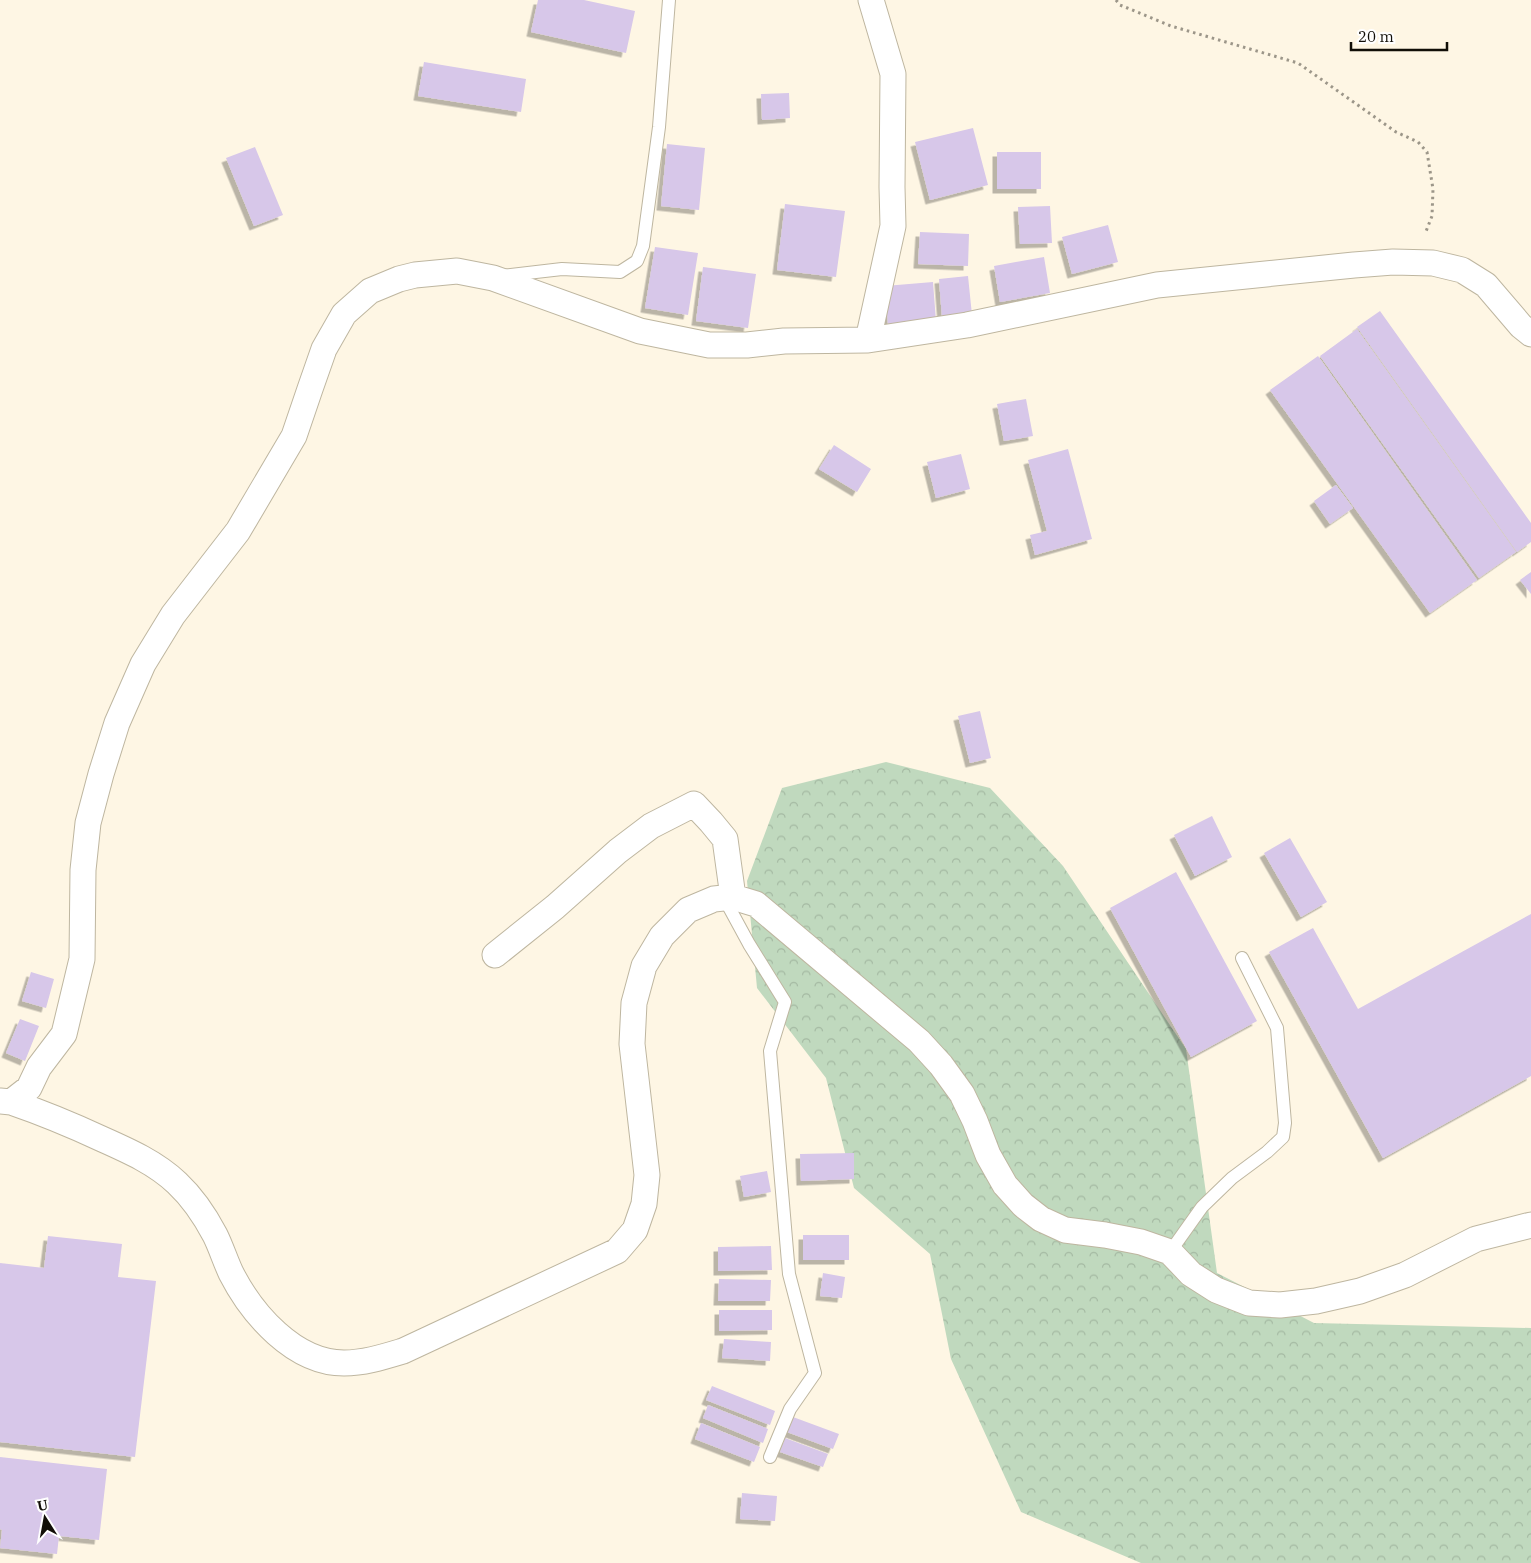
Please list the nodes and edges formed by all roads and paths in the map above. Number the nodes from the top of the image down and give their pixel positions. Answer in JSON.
{"nodes":[{"id":1,"x":669,"y":0,"type":"edge"},
{"id":2,"x":871,"y":0,"type":"edge"},
{"id":3,"x":1116,"y":0,"type":"edge"},
{"id":4,"x":1393,"y":262,"type":"junction"},
{"id":5,"x":492,"y":278,"type":"junction"},
{"id":6,"x":1531,"y":334,"type":"edge"},
{"id":7,"x":868,"y":340,"type":"junction"},
{"id":8,"x":728,"y":897,"type":"junction"},
{"id":9,"x":495,"y":955,"type":"dead end"},
{"id":10,"x":1242,"y":958,"type":"dead end"},
{"id":11,"x":6,"y":1102,"type":"edge"},
{"id":12,"x":1531,"y":1225,"type":"edge"},
{"id":13,"x":1170,"y":1252,"type":"junction"},
{"id":14,"x":770,"y":1456,"type":"dead end"}],
"edges":[{"from":1,"to":5,"type":"lane"},
{"from":2,"to":7,"type":"street"},
{"from":3,"to":4,"type":"path"},
{"from":4,"to":6,"type":"street"},
{"from":4,"to":7,"type":"street"},
{"from":5,"to":7,"type":"street"},
{"from":5,"to":11,"type":"street"},
{"from":8,"to":9,"type":"street"},
{"from":8,"to":11,"type":"street"},
{"from":8,"to":13,"type":"street"},
{"from":8,"to":14,"type":"lane"},
{"from":10,"to":13,"type":"lane"},
{"from":12,"to":13,"type":"street"}]}
